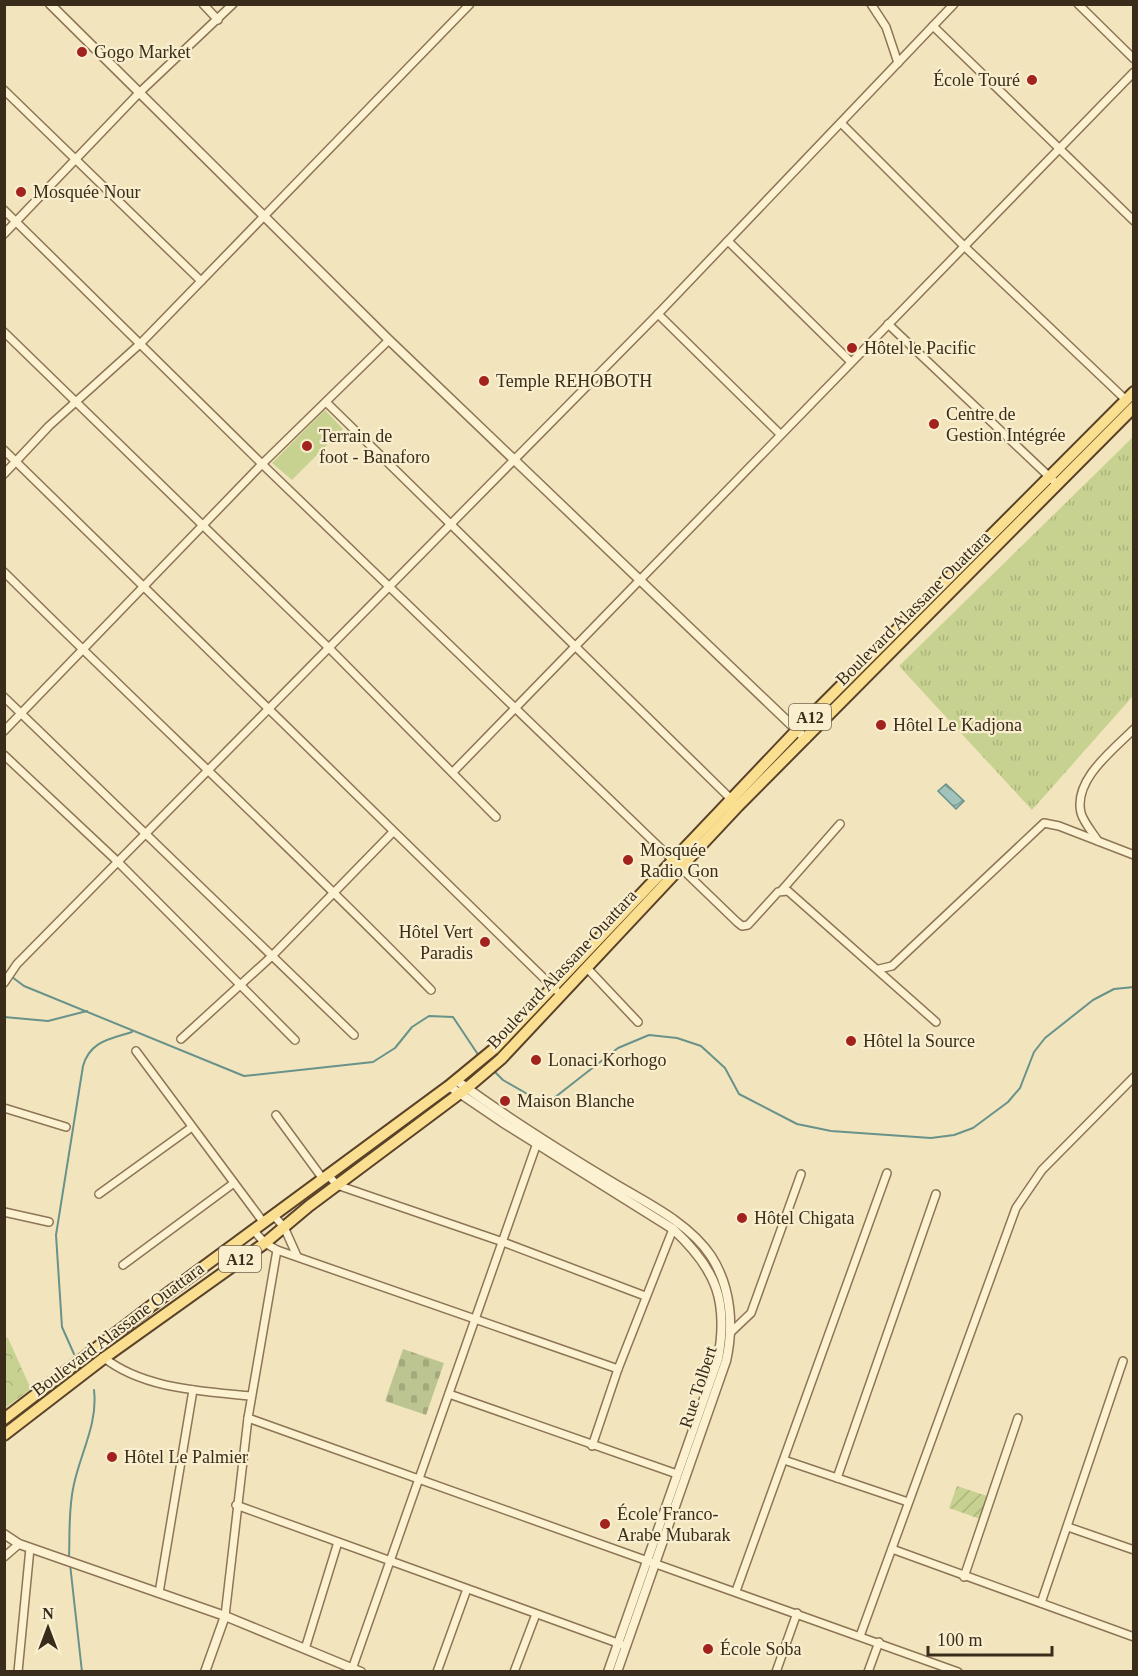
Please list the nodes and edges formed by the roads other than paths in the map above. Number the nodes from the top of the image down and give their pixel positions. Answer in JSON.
{"nodes":[{"id":1,"x":50,"y":4,"type":"edge"},
{"id":2,"x":202,"y":4,"type":"edge"},
{"id":3,"x":233,"y":4,"type":"edge"},
{"id":4,"x":470,"y":4,"type":"edge"},
{"id":5,"x":871,"y":4,"type":"edge"},
{"id":6,"x":954,"y":4,"type":"edge"},
{"id":7,"x":1078,"y":4,"type":"edge"},
{"id":8,"x":218,"y":20,"type":"junction"},
{"id":9,"x":933,"y":26,"type":"junction"},
{"id":10,"x":1134,"y":59,"type":"edge"},
{"id":11,"x":898,"y":63,"type":"junction"},
{"id":12,"x":1134,"y":72,"type":"edge"},
{"id":13,"x":4,"y":90,"type":"edge"},
{"id":14,"x":139,"y":93,"type":"junction"},
{"id":15,"x":841,"y":123,"type":"junction"},
{"id":16,"x":1058,"y":149,"type":"junction"},
{"id":17,"x":75,"y":161,"type":"junction"},
{"id":18,"x":4,"y":210,"type":"edge"},
{"id":19,"x":264,"y":218,"type":"junction"},
{"id":20,"x":1134,"y":221,"type":"edge"},
{"id":21,"x":16,"y":222,"type":"junction"},
{"id":22,"x":4,"y":234,"type":"edge"},
{"id":23,"x":728,"y":242,"type":"junction"},
{"id":24,"x":964,"y":246,"type":"junction"},
{"id":25,"x":201,"y":281,"type":"junction"},
{"id":26,"x":658,"y":314,"type":"junction"},
{"id":27,"x":888,"y":324,"type":"junction"},
{"id":28,"x":4,"y":332,"type":"edge"},
{"id":29,"x":389,"y":340,"type":"junction"},
{"id":30,"x":141,"y":343,"type":"junction"},
{"id":31,"x":851,"y":362,"type":"junction"},
{"id":32,"x":1131,"y":400,"type":"edge"},
{"id":33,"x":76,"y":402,"type":"junction"},
{"id":34,"x":326,"y":402,"type":"junction"},
{"id":35,"x":780,"y":434,"type":"junction"},
{"id":36,"x":4,"y":450,"type":"edge"},
{"id":37,"x":514,"y":460,"type":"junction"},
{"id":38,"x":16,"y":461,"type":"junction"},
{"id":39,"x":262,"y":464,"type":"junction"},
{"id":40,"x":4,"y":474,"type":"edge"},
{"id":41,"x":1050,"y":476,"type":"junction"},
{"id":42,"x":1058,"y":485,"type":"junction"},
{"id":43,"x":204,"y":525,"type":"junction"},
{"id":44,"x":451,"y":525,"type":"junction"},
{"id":45,"x":4,"y":573,"type":"edge"},
{"id":46,"x":638,"y":580,"type":"junction"},
{"id":47,"x":146,"y":588,"type":"junction"},
{"id":48,"x":391,"y":588,"type":"junction"},
{"id":49,"x":921,"y":606,"type":"junction"},
{"id":50,"x":930,"y":614,"type":"junction"},
{"id":51,"x":575,"y":645,"type":"junction"},
{"id":52,"x":330,"y":649,"type":"junction"},
{"id":53,"x":84,"y":651,"type":"junction"},
{"id":54,"x":4,"y":697,"type":"edge"},
{"id":55,"x":515,"y":707,"type":"junction"},
{"id":56,"x":269,"y":711,"type":"junction"},
{"id":57,"x":22,"y":714,"type":"junction"},
{"id":58,"x":1134,"y":729,"type":"edge"},
{"id":59,"x":797,"y":730,"type":"junction"},
{"id":60,"x":4,"y":731,"type":"edge"},
{"id":61,"x":806,"y":739,"type":"junction"},
{"id":62,"x":4,"y":755,"type":"edge"},
{"id":63,"x":453,"y":772,"type":"junction"},
{"id":64,"x":208,"y":773,"type":"junction"},
{"id":65,"x":735,"y":802,"type":"junction"},
{"id":66,"x":496,"y":816,"type":"dead end"},
{"id":67,"x":840,"y":824,"type":"dead end"},
{"id":68,"x":393,"y":832,"type":"junction"},
{"id":69,"x":148,"y":834,"type":"junction"},
{"id":70,"x":1098,"y":842,"type":"junction"},
{"id":71,"x":1134,"y":855,"type":"edge"},
{"id":72,"x":118,"y":862,"type":"junction"},
{"id":73,"x":675,"y":865,"type":"junction"},
{"id":74,"x":782,"y":890,"type":"junction"},
{"id":75,"x":334,"y":891,"type":"junction"},
{"id":76,"x":272,"y":956,"type":"junction"},
{"id":77,"x":587,"y":968,"type":"junction"},
{"id":78,"x":879,"y":969,"type":"junction"},
{"id":79,"x":6,"y":980,"type":"edge"},
{"id":80,"x":241,"y":984,"type":"junction"},
{"id":81,"x":552,"y":986,"type":"junction"},
{"id":82,"x":431,"y":990,"type":"dead end"},
{"id":83,"x":562,"y":995,"type":"junction"},
{"id":84,"x":639,"y":1022,"type":"dead end"},
{"id":85,"x":936,"y":1022,"type":"dead end"},
{"id":86,"x":354,"y":1035,"type":"dead end"},
{"id":87,"x":181,"y":1039,"type":"dead end"},
{"id":88,"x":295,"y":1040,"type":"dead end"},
{"id":89,"x":136,"y":1051,"type":"dead end"},
{"id":90,"x":1134,"y":1077,"type":"edge"},
{"id":91,"x":453,"y":1083,"type":"junction"},
{"id":92,"x":467,"y":1088,"type":"junction"},
{"id":93,"x":4,"y":1108,"type":"edge"},
{"id":94,"x":276,"y":1115,"type":"dead end"},
{"id":95,"x":66,"y":1127,"type":"dead end"},
{"id":96,"x":192,"y":1127,"type":"junction"},
{"id":97,"x":537,"y":1143,"type":"junction"},
{"id":98,"x":887,"y":1173,"type":"dead end"},
{"id":99,"x":801,"y":1174,"type":"dead end"},
{"id":100,"x":326,"y":1178,"type":"junction"},
{"id":101,"x":234,"y":1183,"type":"junction"},
{"id":102,"x":337,"y":1185,"type":"junction"},
{"id":103,"x":99,"y":1194,"type":"dead end"},
{"id":104,"x":936,"y":1194,"type":"dead end"},
{"id":105,"x":4,"y":1212,"type":"edge"},
{"id":106,"x":274,"y":1216,"type":"junction"},
{"id":107,"x":49,"y":1222,"type":"dead end"},
{"id":108,"x":264,"y":1223,"type":"junction"},
{"id":109,"x":284,"y":1227,"type":"junction"},
{"id":110,"x":673,"y":1229,"type":"junction"},
{"id":111,"x":254,"y":1231,"type":"junction"},
{"id":112,"x":503,"y":1242,"type":"junction"},
{"id":113,"x":265,"y":1243,"type":"junction"},
{"id":114,"x":278,"y":1250,"type":"junction"},
{"id":115,"x":297,"y":1256,"type":"junction"},
{"id":116,"x":123,"y":1265,"type":"dead end"},
{"id":117,"x":645,"y":1296,"type":"junction"},
{"id":118,"x":475,"y":1318,"type":"junction"},
{"id":119,"x":731,"y":1332,"type":"junction"},
{"id":120,"x":95,"y":1349,"type":"junction"},
{"id":121,"x":104,"y":1358,"type":"junction"},
{"id":122,"x":1123,"y":1361,"type":"dead end"},
{"id":123,"x":618,"y":1369,"type":"junction"},
{"id":124,"x":193,"y":1389,"type":"junction"},
{"id":125,"x":448,"y":1394,"type":"junction"},
{"id":126,"x":252,"y":1396,"type":"junction"},
{"id":127,"x":248,"y":1418,"type":"junction"},
{"id":128,"x":1018,"y":1418,"type":"dead end"},
{"id":129,"x":4,"y":1419,"type":"edge"},
{"id":130,"x":4,"y":1435,"type":"edge"},
{"id":131,"x":592,"y":1446,"type":"junction"},
{"id":132,"x":784,"y":1460,"type":"junction"},
{"id":133,"x":677,"y":1474,"type":"junction"},
{"id":134,"x":417,"y":1478,"type":"junction"},
{"id":135,"x":837,"y":1478,"type":"junction"},
{"id":136,"x":908,"y":1502,"type":"junction"},
{"id":137,"x":236,"y":1505,"type":"junction"},
{"id":138,"x":1068,"y":1527,"type":"junction"},
{"id":139,"x":4,"y":1534,"type":"edge"},
{"id":140,"x":338,"y":1542,"type":"junction"},
{"id":141,"x":19,"y":1544,"type":"junction"},
{"id":142,"x":30,"y":1548,"type":"junction"},
{"id":143,"x":892,"y":1549,"type":"junction"},
{"id":144,"x":1134,"y":1550,"type":"edge"},
{"id":145,"x":4,"y":1557,"type":"edge"},
{"id":146,"x":388,"y":1560,"type":"junction"},
{"id":147,"x":650,"y":1561,"type":"junction"},
{"id":148,"x":964,"y":1577,"type":"junction"},
{"id":149,"x":467,"y":1589,"type":"junction"},
{"id":150,"x":736,"y":1591,"type":"junction"},
{"id":151,"x":159,"y":1593,"type":"junction"},
{"id":152,"x":1041,"y":1603,"type":"junction"},
{"id":153,"x":797,"y":1613,"type":"junction"},
{"id":154,"x":536,"y":1614,"type":"junction"},
{"id":155,"x":225,"y":1616,"type":"junction"},
{"id":156,"x":860,"y":1636,"type":"junction"},
{"id":157,"x":1134,"y":1637,"type":"edge"},
{"id":158,"x":879,"y":1642,"type":"junction"},
{"id":159,"x":622,"y":1645,"type":"junction"},
{"id":160,"x":305,"y":1649,"type":"junction"},
{"id":161,"x":354,"y":1670,"type":"edge"},
{"id":162,"x":18,"y":1671,"type":"edge"},
{"id":163,"x":205,"y":1671,"type":"edge"},
{"id":164,"x":437,"y":1671,"type":"edge"},
{"id":165,"x":514,"y":1671,"type":"edge"},
{"id":166,"x":608,"y":1671,"type":"edge"},
{"id":167,"x":617,"y":1671,"type":"edge"},
{"id":168,"x":776,"y":1671,"type":"edge"},
{"id":169,"x":868,"y":1671,"type":"edge"},
{"id":170,"x":958,"y":1671,"type":"edge"}],
"edges":[{"from":1,"to":14,"type":"street"},
{"from":2,"to":8,"type":"street"},
{"from":3,"to":8,"type":"street"},
{"from":4,"to":19,"type":"street"},
{"from":5,"to":11,"type":"street"},
{"from":6,"to":9,"type":"street"},
{"from":7,"to":10,"type":"street"},
{"from":8,"to":14,"type":"street"},
{"from":9,"to":11,"type":"street"},
{"from":9,"to":16,"type":"street"},
{"from":11,"to":15,"type":"street"},
{"from":12,"to":16,"type":"street"},
{"from":13,"to":17,"type":"street"},
{"from":14,"to":17,"type":"street"},
{"from":14,"to":19,"type":"street"},
{"from":15,"to":23,"type":"street"},
{"from":15,"to":24,"type":"street"},
{"from":16,"to":20,"type":"street"},
{"from":16,"to":24,"type":"street"},
{"from":17,"to":21,"type":"street"},
{"from":17,"to":25,"type":"street"},
{"from":18,"to":21,"type":"street"},
{"from":19,"to":25,"type":"street"},
{"from":19,"to":29,"type":"street"},
{"from":21,"to":22,"type":"street"},
{"from":21,"to":30,"type":"street"},
{"from":23,"to":26,"type":"street"},
{"from":23,"to":31,"type":"street"},
{"from":24,"to":27,"type":"street"},
{"from":24,"to":32,"type":"street"},
{"from":25,"to":30,"type":"street"},
{"from":26,"to":35,"type":"street"},
{"from":26,"to":37,"type":"street"},
{"from":27,"to":31,"type":"street"},
{"from":27,"to":41,"type":"street"},
{"from":28,"to":33,"type":"street"},
{"from":29,"to":34,"type":"street"},
{"from":29,"to":37,"type":"street"},
{"from":30,"to":33,"type":"street"},
{"from":30,"to":39,"type":"street"},
{"from":31,"to":35,"type":"street"},
{"from":32,"to":41,"type":"main road","name":"Boulevard Alassane Ouattara","number":"A12"},
{"from":32,"to":42,"type":"main road","name":"Boulevard Alassane Ouattara","number":"A12"},
{"from":33,"to":38,"type":"street"},
{"from":33,"to":43,"type":"street"},
{"from":34,"to":39,"type":"street"},
{"from":34,"to":44,"type":"street"},
{"from":35,"to":46,"type":"street"},
{"from":36,"to":38,"type":"street"},
{"from":37,"to":44,"type":"street"},
{"from":37,"to":46,"type":"street"},
{"from":38,"to":40,"type":"street"},
{"from":38,"to":47,"type":"street"},
{"from":39,"to":43,"type":"street"},
{"from":39,"to":48,"type":"street"},
{"from":41,"to":42,"type":"street"},
{"from":41,"to":49,"type":"main road","name":"Boulevard Alassane Ouattara","number":"A12"},
{"from":42,"to":50,"type":"main road","name":"Boulevard Alassane Ouattara","number":"A12"},
{"from":43,"to":47,"type":"street"},
{"from":43,"to":52,"type":"street"},
{"from":44,"to":48,"type":"street"},
{"from":44,"to":51,"type":"street"},
{"from":45,"to":53,"type":"street"},
{"from":46,"to":51,"type":"street"},
{"from":46,"to":59,"type":"street"},
{"from":47,"to":53,"type":"street"},
{"from":47,"to":56,"type":"street"},
{"from":48,"to":52,"type":"street"},
{"from":48,"to":55,"type":"street"},
{"from":49,"to":50,"type":"main road"},
{"from":49,"to":59,"type":"main road","name":"Boulevard Alassane Ouattara","number":"A12"},
{"from":50,"to":61,"type":"main road","name":"Boulevard Alassane Ouattara","number":"A12"},
{"from":51,"to":55,"type":"street"},
{"from":51,"to":65,"type":"street"},
{"from":52,"to":56,"type":"street"},
{"from":52,"to":63,"type":"street"},
{"from":53,"to":57,"type":"street"},
{"from":53,"to":64,"type":"street"},
{"from":54,"to":57,"type":"street"},
{"from":55,"to":63,"type":"street"},
{"from":55,"to":73,"type":"street"},
{"from":56,"to":64,"type":"street"},
{"from":56,"to":68,"type":"street"},
{"from":57,"to":60,"type":"street"},
{"from":57,"to":69,"type":"street"},
{"from":58,"to":70,"type":"street"},
{"from":59,"to":61,"type":"street"},
{"from":59,"to":65,"type":"main road","name":"Boulevard Alassane Ouattara","number":"A12"},
{"from":61,"to":65,"type":"main road","name":"Boulevard Alassane Ouattara","number":"A12"},
{"from":62,"to":72,"type":"street"},
{"from":63,"to":66,"type":"street"},
{"from":64,"to":69,"type":"street"},
{"from":64,"to":75,"type":"street"},
{"from":65,"to":73,"type":"main road","name":"Boulevard Alassane Ouattara","number":"A12"},
{"from":67,"to":74,"type":"street"},
{"from":68,"to":75,"type":"street"},
{"from":68,"to":81,"type":"street"},
{"from":69,"to":72,"type":"street"},
{"from":69,"to":76,"type":"street"},
{"from":70,"to":71,"type":"street"},
{"from":70,"to":78,"type":"street"},
{"from":72,"to":79,"type":"street"},
{"from":72,"to":80,"type":"street"},
{"from":73,"to":74,"type":"street"},
{"from":73,"to":77,"type":"main road","name":"Boulevard Alassane Ouattara","number":"A12"},
{"from":73,"to":81,"type":"main road","name":"Boulevard Alassane Ouattara","number":"A12"},
{"from":74,"to":78,"type":"street"},
{"from":75,"to":76,"type":"street"},
{"from":75,"to":82,"type":"street"},
{"from":76,"to":80,"type":"street"},
{"from":76,"to":86,"type":"street"},
{"from":77,"to":83,"type":"main road","name":"Boulevard Alassane Ouattara","number":"A12"},
{"from":77,"to":84,"type":"street"},
{"from":78,"to":85,"type":"street"},
{"from":80,"to":87,"type":"street"},
{"from":80,"to":88,"type":"street"},
{"from":81,"to":83,"type":"street"},
{"from":81,"to":91,"type":"main road","name":"Boulevard Alassane Ouattara","number":"A12"},
{"from":83,"to":92,"type":"main road","name":"Boulevard Alassane Ouattara","number":"A12"},
{"from":89,"to":96,"type":"street"},
{"from":90,"to":136,"type":"street"},
{"from":91,"to":92,"type":"street"},
{"from":91,"to":100,"type":"main road","name":"Boulevard Alassane Ouattara","number":"A12"},
{"from":92,"to":97,"type":"street","name":"Rue Tolbert"},
{"from":92,"to":102,"type":"main road","name":"Boulevard Alassane Ouattara","number":"A12"},
{"from":92,"to":119,"type":"street","name":"Rue Tolbert"},
{"from":93,"to":95,"type":"street"},
{"from":94,"to":100,"type":"street"},
{"from":96,"to":101,"type":"street"},
{"from":96,"to":103,"type":"street"},
{"from":97,"to":110,"type":"street","name":"Rue Tolbert"},
{"from":97,"to":112,"type":"street"},
{"from":98,"to":132,"type":"street"},
{"from":99,"to":119,"type":"street"},
{"from":100,"to":102,"type":"street"},
{"from":100,"to":106,"type":"main road","name":"Boulevard Alassane Ouattara","number":"A12"},
{"from":101,"to":108,"type":"street"},
{"from":101,"to":116,"type":"street"},
{"from":102,"to":109,"type":"main road","name":"Boulevard Alassane Ouattara","number":"A12"},
{"from":102,"to":112,"type":"street"},
{"from":104,"to":135,"type":"street"},
{"from":105,"to":107,"type":"street"},
{"from":106,"to":108,"type":"main road","name":"Boulevard Alassane Ouattara","number":"A12"},
{"from":106,"to":109,"type":"street"},
{"from":108,"to":111,"type":"main road","name":"Boulevard Alassane Ouattara","number":"A12"},
{"from":109,"to":113,"type":"main road","name":"Boulevard Alassane Ouattara","number":"A12"},
{"from":109,"to":115,"type":"street"},
{"from":110,"to":117,"type":"street"},
{"from":110,"to":133,"type":"street","name":"Rue Tolbert"},
{"from":111,"to":113,"type":"street"},
{"from":111,"to":120,"type":"main road","name":"Boulevard Alassane Ouattara","number":"A12"},
{"from":112,"to":117,"type":"street"},
{"from":112,"to":118,"type":"street"},
{"from":113,"to":114,"type":"street"},
{"from":113,"to":121,"type":"main road","name":"Boulevard Alassane Ouattara","number":"A12"},
{"from":114,"to":115,"type":"street"},
{"from":114,"to":126,"type":"street"},
{"from":115,"to":118,"type":"street"},
{"from":117,"to":123,"type":"street"},
{"from":118,"to":123,"type":"street"},
{"from":118,"to":125,"type":"street"},
{"from":119,"to":147,"type":"street","name":"Rue Tolbert"},
{"from":120,"to":121,"type":"street"},
{"from":120,"to":129,"type":"main road","name":"Boulevard Alassane Ouattara","number":"A12"},
{"from":121,"to":124,"type":"street"},
{"from":121,"to":130,"type":"main road","name":"Boulevard Alassane Ouattara","number":"A12"},
{"from":122,"to":138,"type":"street"},
{"from":123,"to":131,"type":"street"},
{"from":124,"to":126,"type":"street"},
{"from":124,"to":151,"type":"street"},
{"from":125,"to":131,"type":"street"},
{"from":125,"to":134,"type":"street"},
{"from":126,"to":127,"type":"street"},
{"from":127,"to":134,"type":"street"},
{"from":127,"to":137,"type":"street"},
{"from":128,"to":148,"type":"street"},
{"from":131,"to":133,"type":"street"},
{"from":132,"to":135,"type":"street"},
{"from":132,"to":150,"type":"street"},
{"from":133,"to":147,"type":"street","name":"Rue Tolbert"},
{"from":134,"to":146,"type":"street"},
{"from":134,"to":147,"type":"street"},
{"from":135,"to":136,"type":"street"},
{"from":136,"to":143,"type":"street"},
{"from":137,"to":140,"type":"street"},
{"from":137,"to":155,"type":"street"},
{"from":138,"to":144,"type":"street"},
{"from":138,"to":152,"type":"street"},
{"from":139,"to":141,"type":"street"},
{"from":140,"to":146,"type":"street"},
{"from":140,"to":160,"type":"street"},
{"from":141,"to":142,"type":"street"},
{"from":141,"to":145,"type":"street"},
{"from":142,"to":151,"type":"street"},
{"from":142,"to":162,"type":"street"},
{"from":143,"to":148,"type":"street"},
{"from":143,"to":156,"type":"street"},
{"from":146,"to":149,"type":"street"},
{"from":146,"to":161,"type":"street"},
{"from":147,"to":150,"type":"street"},
{"from":147,"to":159,"type":"street","name":"Rue Tolbert"},
{"from":148,"to":152,"type":"street"},
{"from":149,"to":154,"type":"street"},
{"from":149,"to":164,"type":"street"},
{"from":150,"to":153,"type":"street"},
{"from":151,"to":155,"type":"street"},
{"from":152,"to":157,"type":"street"},
{"from":153,"to":156,"type":"street"},
{"from":153,"to":168,"type":"street"},
{"from":154,"to":159,"type":"street"},
{"from":154,"to":165,"type":"street"},
{"from":155,"to":160,"type":"street"},
{"from":155,"to":163,"type":"street"},
{"from":156,"to":158,"type":"street"},
{"from":158,"to":169,"type":"street"},
{"from":158,"to":170,"type":"street"},
{"from":159,"to":166,"type":"street","name":"Rue Tolbert"},
{"from":159,"to":167,"type":"street","name":"Rue Tolbert"},
{"from":160,"to":161,"type":"street"}]}
